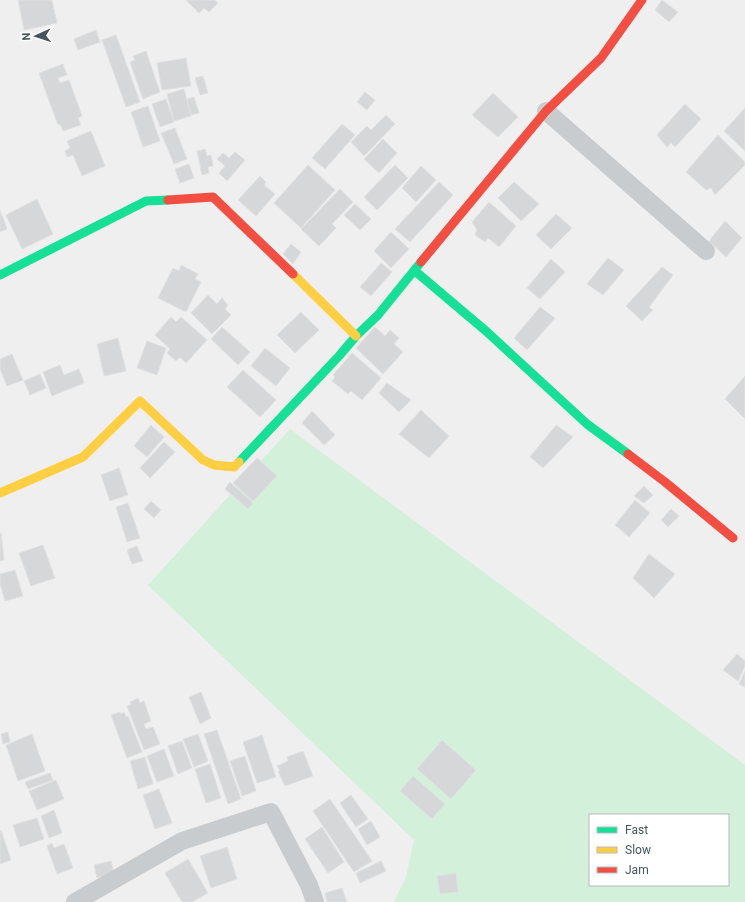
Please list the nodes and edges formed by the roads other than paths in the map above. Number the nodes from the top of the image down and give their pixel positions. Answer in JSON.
{"nodes":[{"id":1,"x":642,"y":0,"type":"edge"},
{"id":2,"x":546,"y":111,"type":"junction"},
{"id":3,"x":706,"y":251,"type":"dead end"},
{"id":4,"x":415,"y":271,"type":"junction"},
{"id":5,"x":0,"y":275,"type":"edge"},
{"id":6,"x":356,"y":336,"type":"junction"},
{"id":7,"x":0,"y":493,"type":"edge"},
{"id":8,"x":733,"y":538,"type":"dead end"},
{"id":9,"x":75,"y":902,"type":"edge"},
{"id":10,"x":315,"y":902,"type":"edge"}],
"edges":[{"from":1,"to":2,"type":"street"},
{"from":2,"to":3,"type":"street"},
{"from":2,"to":4,"type":"street"},
{"from":4,"to":6,"type":"street"},
{"from":4,"to":8,"type":"street"},
{"from":5,"to":6,"type":"street"},
{"from":6,"to":7,"type":"street"},
{"from":9,"to":10,"type":"street"}]}
